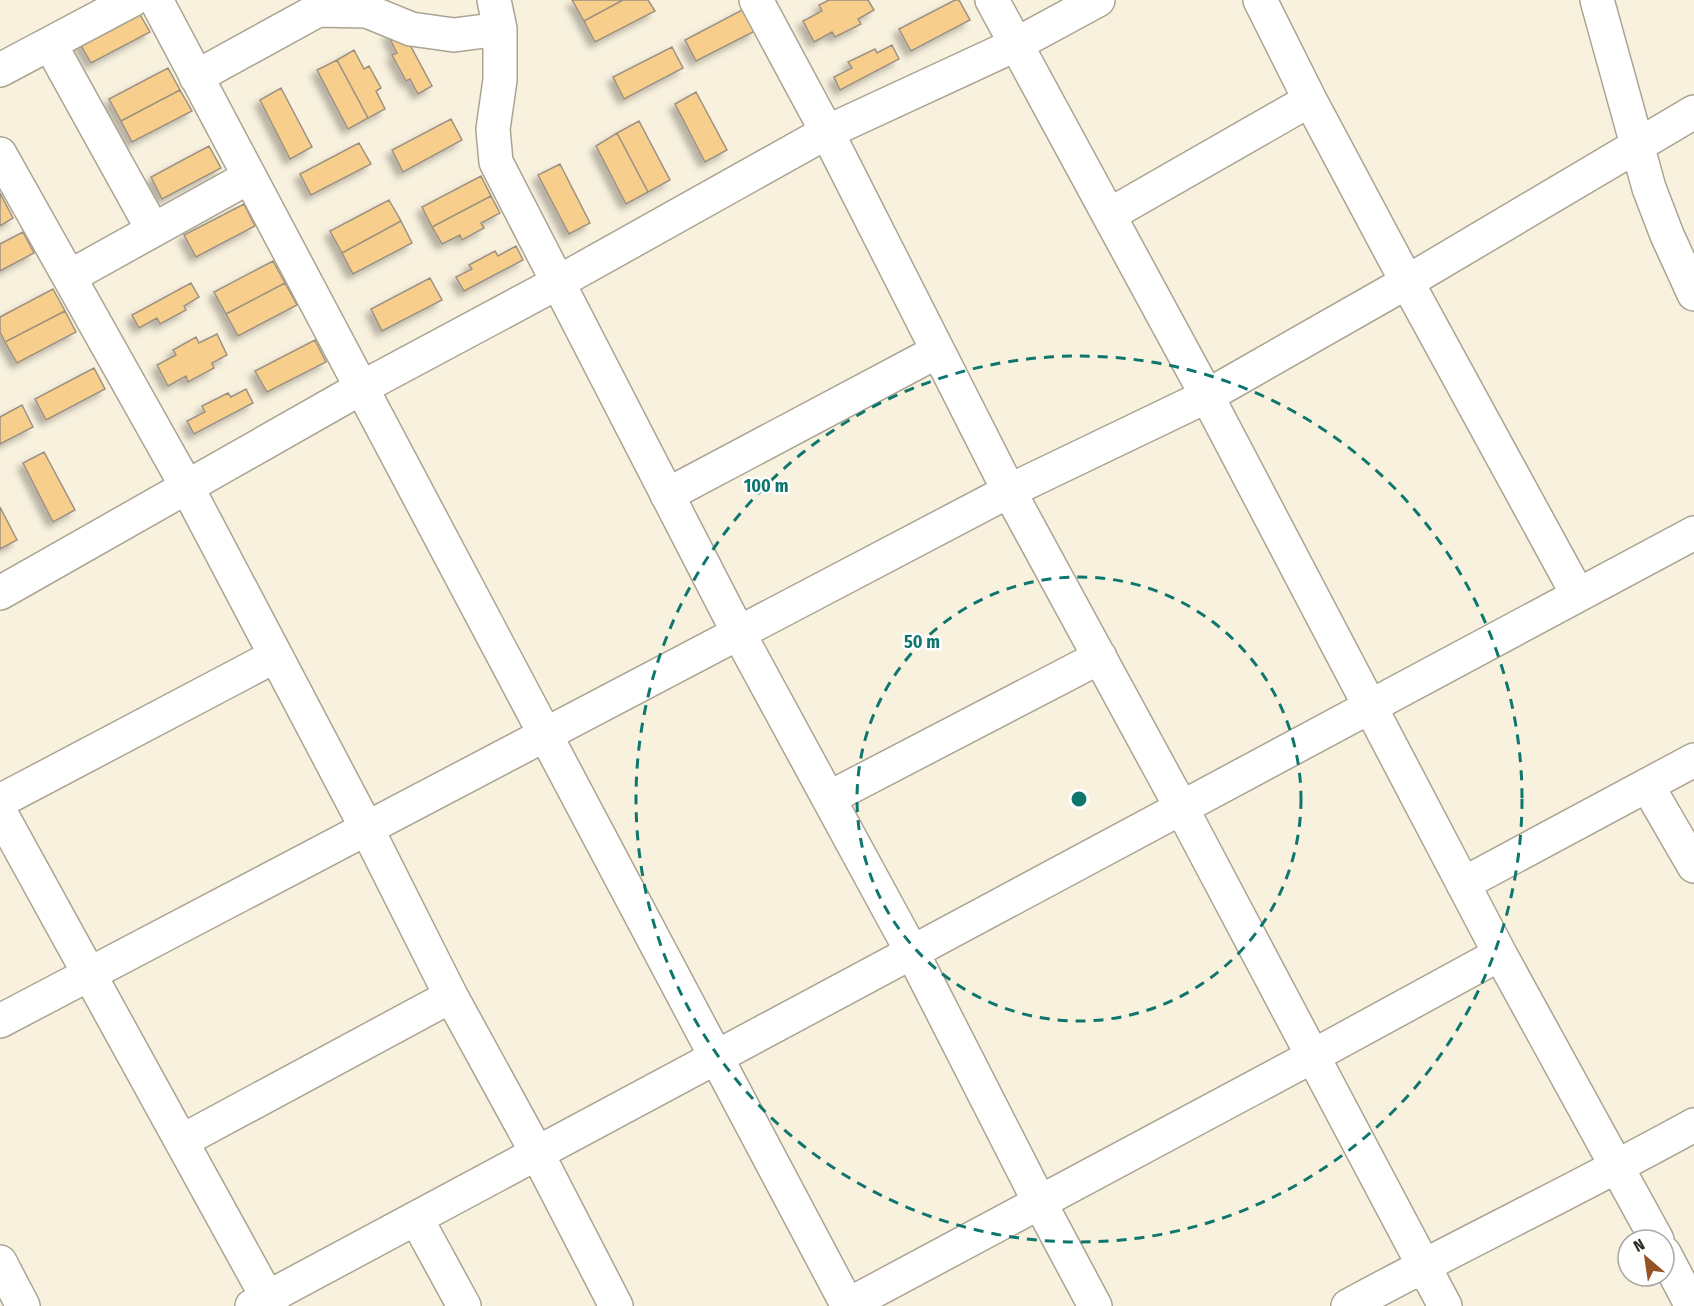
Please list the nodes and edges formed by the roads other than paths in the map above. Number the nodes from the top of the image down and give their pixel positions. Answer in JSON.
{"nodes":[{"id":1,"x":132,"y":0,"type":"edge"},
{"id":2,"x":156,"y":0,"type":"edge"},
{"id":3,"x":756,"y":0,"type":"edge"},
{"id":4,"x":992,"y":0,"type":"edge"},
{"id":5,"x":1098,"y":0,"type":"edge"},
{"id":6,"x":1260,"y":0,"type":"edge"},
{"id":7,"x":1597,"y":0,"type":"edge"},
{"id":8,"x":497,"y":15,"type":"edge"},
{"id":9,"x":50,"y":44,"type":"junction"},
{"id":10,"x":1015,"y":45,"type":"junction"},
{"id":11,"x":0,"y":70,"type":"edge"},
{"id":12,"x":196,"y":77,"type":"junction"},
{"id":13,"x":1310,"y":100,"type":"junction"},
{"id":14,"x":1694,"y":112,"type":"edge"},
{"id":15,"x":827,"y":132,"type":"junction"},
{"id":16,"x":1637,"y":145,"type":"junction"},
{"id":17,"x":0,"y":154,"type":"edge"},
{"id":18,"x":249,"y":177,"type":"junction"},
{"id":19,"x":1109,"y":215,"type":"junction"},
{"id":20,"x":153,"y":230,"type":"junction"},
{"id":21,"x":69,"y":277,"type":"junction"},
{"id":22,"x":1407,"y":282,"type":"junction"},
{"id":23,"x":557,"y":283,"type":"junction"},
{"id":24,"x":1694,"y":294,"type":"edge"},
{"id":25,"x":938,"y":351,"type":"junction"},
{"id":26,"x":361,"y":388,"type":"junction"},
{"id":27,"x":1207,"y":396,"type":"junction"},
{"id":28,"x":187,"y":487,"type":"junction"},
{"id":29,"x":1009,"y":491,"type":"junction"},
{"id":30,"x":667,"y":495,"type":"junction"},
{"id":31,"x":1694,"y":533,"type":"edge"},
{"id":32,"x":0,"y":592,"type":"edge"},
{"id":33,"x":1578,"y":595,"type":"junction"},
{"id":34,"x":738,"y":632,"type":"junction"},
{"id":35,"x":275,"y":656,"type":"junction"},
{"id":36,"x":1100,"y":657,"type":"junction"},
{"id":37,"x":1369,"y":707,"type":"junction"},
{"id":38,"x":545,"y":734,"type":"junction"},
{"id":39,"x":1694,"y":760,"type":"edge"},
{"id":40,"x":1647,"y":785,"type":"junction"},
{"id":41,"x":829,"y":798,"type":"junction"},
{"id":42,"x":0,"y":801,"type":"edge"},
{"id":43,"x":1181,"y":807,"type":"junction"},
{"id":44,"x":0,"y":812,"type":"edge"},
{"id":45,"x":366,"y":827,"type":"junction"},
{"id":46,"x":1694,"y":866,"type":"edge"},
{"id":47,"x":1463,"y":884,"type":"junction"},
{"id":48,"x":912,"y":952,"type":"junction"},
{"id":49,"x":1500,"y":954,"type":"junction"},
{"id":50,"x":90,"y":974,"type":"junction"},
{"id":51,"x":451,"y":996,"type":"junction"},
{"id":52,"x":0,"y":1021,"type":"edge"},
{"id":53,"x":1313,"y":1056,"type":"junction"},
{"id":54,"x":716,"y":1057,"type":"junction"},
{"id":55,"x":1694,"y":1125,"type":"edge"},
{"id":56,"x":182,"y":1141,"type":"junction"},
{"id":57,"x":537,"y":1153,"type":"junction"},
{"id":58,"x":1619,"y":1167,"type":"junction"},
{"id":59,"x":1040,"y":1203,"type":"junction"},
{"id":60,"x":416,"y":1218,"type":"junction"},
{"id":61,"x":1651,"y":1228,"type":"edge"},
{"id":62,"x":0,"y":1262,"type":"edge"},
{"id":63,"x":1423,"y":1265,"type":"junction"},
{"id":64,"x":1676,"y":1276,"type":"edge"},
{"id":65,"x":264,"y":1303,"type":"edge"},
{"id":66,"x":23,"y":1306,"type":"edge"},
{"id":67,"x":464,"y":1306,"type":"edge"},
{"id":68,"x":616,"y":1306,"type":"edge"},
{"id":69,"x":847,"y":1306,"type":"edge"},
{"id":70,"x":1095,"y":1306,"type":"edge"},
{"id":71,"x":1348,"y":1306,"type":"edge"},
{"id":72,"x":1445,"y":1306,"type":"edge"},
{"id":73,"x":1692,"y":1306,"type":"edge"}],
"edges":[{"from":1,"to":9,"type":"street"},
{"from":2,"to":12,"type":"street"},
{"from":3,"to":15,"type":"street"},
{"from":4,"to":10,"type":"street"},
{"from":5,"to":10,"type":"street"},
{"from":6,"to":13,"type":"street"},
{"from":7,"to":16,"type":"street"},
{"from":8,"to":12,"type":"street"},
{"from":8,"to":23,"type":"street"},
{"from":9,"to":11,"type":"street"},
{"from":9,"to":20,"type":"street"},
{"from":10,"to":15,"type":"street"},
{"from":10,"to":19,"type":"street"},
{"from":12,"to":18,"type":"street"},
{"from":13,"to":19,"type":"street"},
{"from":13,"to":22,"type":"street"},
{"from":14,"to":16,"type":"street"},
{"from":15,"to":23,"type":"street"},
{"from":15,"to":25,"type":"street"},
{"from":16,"to":22,"type":"street"},
{"from":16,"to":24,"type":"street"},
{"from":17,"to":21,"type":"street"},
{"from":18,"to":20,"type":"street"},
{"from":18,"to":26,"type":"street"},
{"from":19,"to":27,"type":"street"},
{"from":20,"to":21,"type":"street"},
{"from":21,"to":28,"type":"street"},
{"from":22,"to":27,"type":"street"},
{"from":22,"to":33,"type":"street"},
{"from":23,"to":26,"type":"street"},
{"from":23,"to":30,"type":"street"},
{"from":25,"to":29,"type":"street"},
{"from":25,"to":30,"type":"street"},
{"from":26,"to":28,"type":"street"},
{"from":26,"to":38,"type":"street"},
{"from":27,"to":29,"type":"street"},
{"from":27,"to":37,"type":"street"},
{"from":28,"to":32,"type":"street"},
{"from":28,"to":35,"type":"street"},
{"from":29,"to":34,"type":"street"},
{"from":29,"to":36,"type":"street"},
{"from":30,"to":34,"type":"street"},
{"from":31,"to":33,"type":"street"},
{"from":33,"to":37,"type":"street"},
{"from":34,"to":38,"type":"street"},
{"from":34,"to":41,"type":"street"},
{"from":35,"to":42,"type":"street"},
{"from":35,"to":45,"type":"street"},
{"from":36,"to":41,"type":"street"},
{"from":36,"to":43,"type":"street"},
{"from":37,"to":43,"type":"street"},
{"from":37,"to":47,"type":"street"},
{"from":38,"to":45,"type":"street"},
{"from":38,"to":54,"type":"street"},
{"from":39,"to":40,"type":"street"},
{"from":40,"to":46,"type":"street"},
{"from":40,"to":47,"type":"street"},
{"from":41,"to":48,"type":"street"},
{"from":43,"to":48,"type":"street"},
{"from":43,"to":53,"type":"street"},
{"from":44,"to":50,"type":"street"},
{"from":45,"to":50,"type":"street"},
{"from":45,"to":51,"type":"street"},
{"from":47,"to":49,"type":"street"},
{"from":48,"to":54,"type":"street"},
{"from":48,"to":59,"type":"street"},
{"from":49,"to":53,"type":"street"},
{"from":49,"to":58,"type":"street"},
{"from":50,"to":52,"type":"street"},
{"from":50,"to":56,"type":"street"},
{"from":51,"to":56,"type":"street"},
{"from":51,"to":57,"type":"street"},
{"from":53,"to":59,"type":"street"},
{"from":53,"to":63,"type":"street"},
{"from":54,"to":57,"type":"street"},
{"from":54,"to":69,"type":"street"},
{"from":55,"to":58,"type":"street"},
{"from":56,"to":65,"type":"street"},
{"from":57,"to":60,"type":"street"},
{"from":57,"to":68,"type":"street"},
{"from":58,"to":61,"type":"street"},
{"from":58,"to":63,"type":"street"},
{"from":59,"to":69,"type":"street"},
{"from":59,"to":70,"type":"street"},
{"from":60,"to":65,"type":"street"},
{"from":60,"to":67,"type":"street"},
{"from":62,"to":66,"type":"street"},
{"from":63,"to":71,"type":"street"},
{"from":63,"to":72,"type":"street"},
{"from":64,"to":73,"type":"street"}]}
